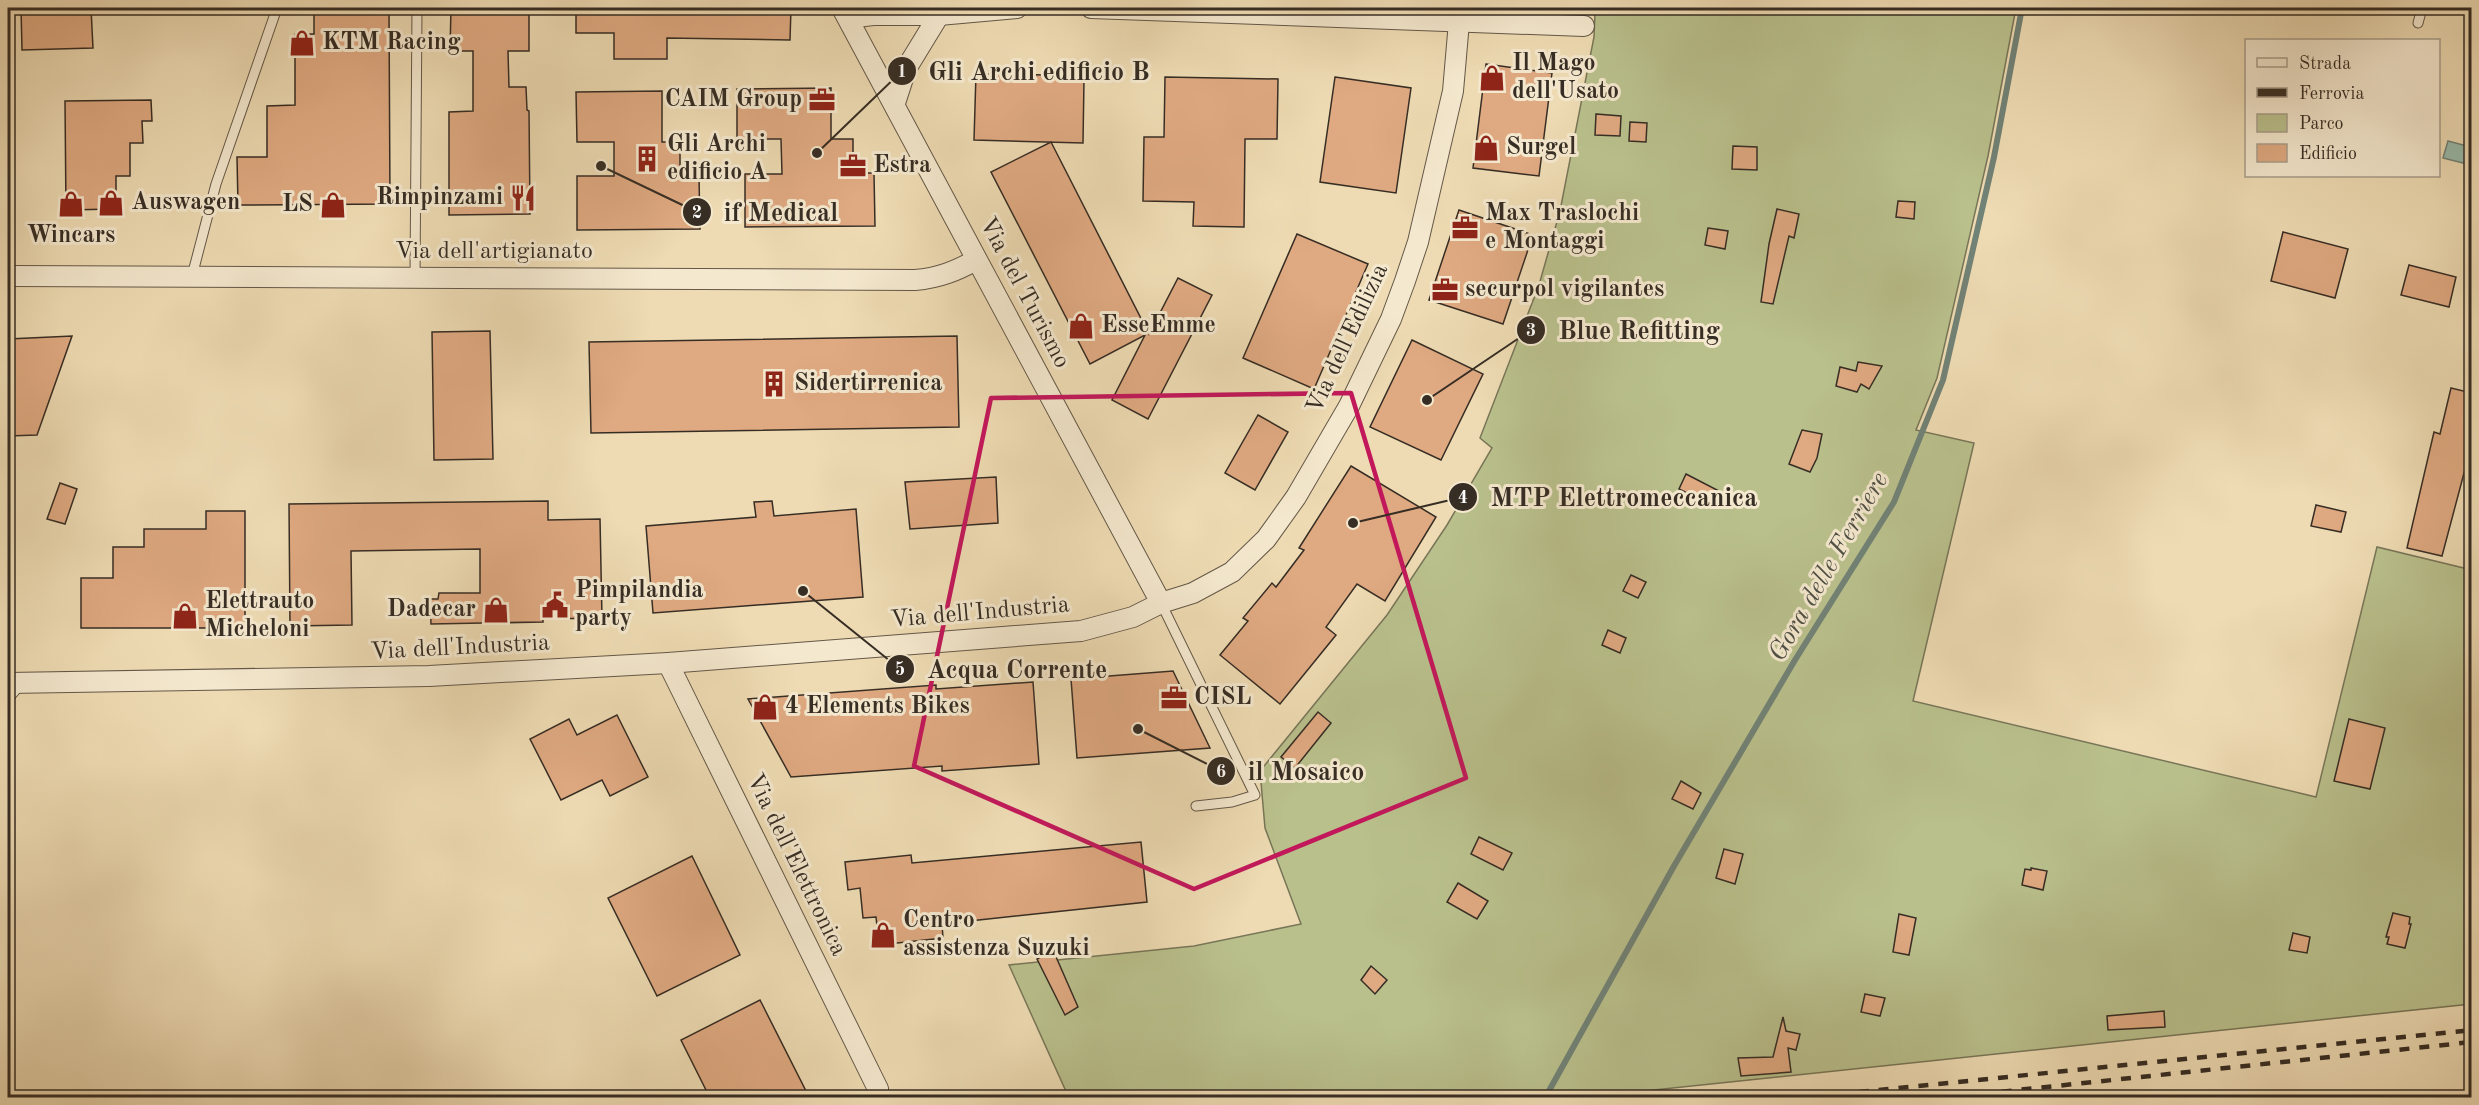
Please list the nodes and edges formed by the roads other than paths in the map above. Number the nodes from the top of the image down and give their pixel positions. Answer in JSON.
{"nodes":[{"id":1,"x":277,"y":8,"type":"edge"},
{"id":2,"x":417,"y":8,"type":"edge"},
{"id":3,"x":1017,"y":8,"type":"edge"},
{"id":4,"x":1091,"y":8,"type":"edge"},
{"id":5,"x":2422,"y":8,"type":"edge"},
{"id":6,"x":845,"y":13,"type":"edge"},
{"id":7,"x":939,"y":15,"type":"junction"},
{"id":8,"x":1459,"y":22,"type":"junction"},
{"id":9,"x":2418,"y":23,"type":"dead end"},
{"id":10,"x":1584,"y":26,"type":"dead end"},
{"id":11,"x":895,"y":103,"type":"junction"},
{"id":12,"x":976,"y":260,"type":"junction"},
{"id":13,"x":8,"y":276,"type":"edge"},
{"id":14,"x":192,"y":276,"type":"junction"},
{"id":15,"x":415,"y":277,"type":"junction"},
{"id":16,"x":1161,"y":603,"type":"junction"},
{"id":17,"x":668,"y":663,"type":"junction"},
{"id":18,"x":16,"y":682,"type":"edge"},
{"id":19,"x":8,"y":699,"type":"edge"},
{"id":20,"x":1196,"y":806,"type":"dead end"},
{"id":21,"x":878,"y":1089,"type":"dead end"}],
"edges":[{"from":1,"to":14,"type":"lane"},
{"from":2,"to":15,"type":"lane"},
{"from":3,"to":7,"type":"street"},
{"from":4,"to":8,"type":"street"},
{"from":5,"to":9,"type":"lane"},
{"from":6,"to":7,"type":"street"},
{"from":6,"to":11,"type":"street","name":"Via del Turismo"},
{"from":7,"to":11,"type":"street"},
{"from":8,"to":10,"type":"street"},
{"from":8,"to":16,"type":"street","name":"Via dell'Edilizia"},
{"from":11,"to":12,"type":"street","name":"Via del Turismo"},
{"from":12,"to":15,"type":"street","name":"Via dell'artigianato"},
{"from":12,"to":16,"type":"street","name":"Via del Turismo"},
{"from":13,"to":14,"type":"street","name":"Via dell'artigianato"},
{"from":14,"to":15,"type":"street","name":"Via dell'artigianato"},
{"from":16,"to":17,"type":"street","name":"Via dell'Industria"},
{"from":16,"to":20,"type":"lane"},
{"from":17,"to":18,"type":"street","name":"Via dell'Industria"},
{"from":17,"to":21,"type":"street","name":"Via dell'Elettronica"},
{"from":18,"to":19,"type":"lane"}]}
